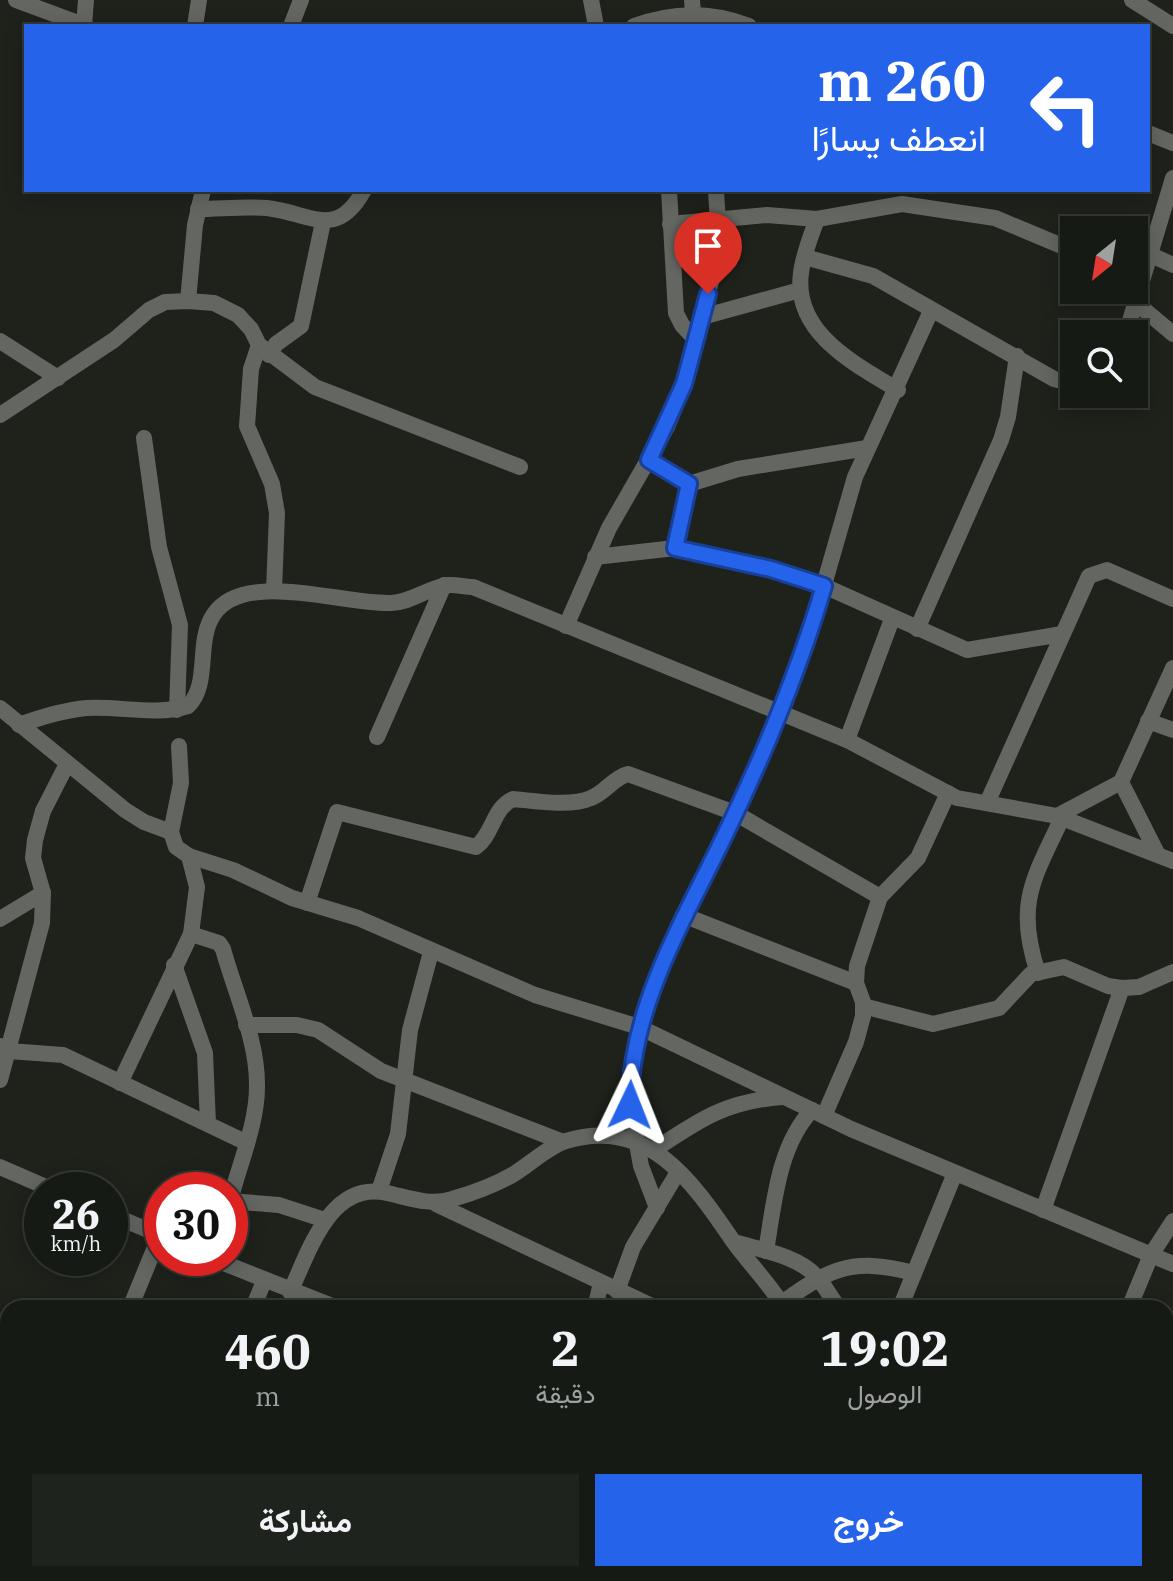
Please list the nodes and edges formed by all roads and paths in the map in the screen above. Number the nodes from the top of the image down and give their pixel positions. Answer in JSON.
{"nodes":[{"id":1,"x":16,"y":0,"type":"edge"},
{"id":2,"x":86,"y":0,"type":"edge"},
{"id":3,"x":199,"y":0,"type":"edge"},
{"id":4,"x":301,"y":0,"type":"edge"},
{"id":5,"x":591,"y":0,"type":"edge"},
{"id":6,"x":1132,"y":0,"type":"edge"},
{"id":7,"x":1149,"y":5,"type":"edge"},
{"id":8,"x":693,"y":13,"type":"edge"},
{"id":9,"x":80,"y":24,"type":"edge"},
{"id":10,"x":85,"y":24,"type":"edge"},
{"id":11,"x":195,"y":24,"type":"edge"},
{"id":12,"x":292,"y":24,"type":"edge"},
{"id":13,"x":596,"y":24,"type":"edge"},
{"id":14,"x":640,"y":24,"type":"edge"},
{"id":15,"x":743,"y":24,"type":"edge"},
{"id":16,"x":1140,"y":24,"type":"edge"},
{"id":17,"x":1173,"y":26,"type":"edge"},
{"id":18,"x":1150,"y":134,"type":"edge"},
{"id":19,"x":1173,"y":143,"type":"edge"},
{"id":20,"x":1173,"y":178,"type":"edge"},
{"id":21,"x":202,"y":192,"type":"edge"},
{"id":22,"x":362,"y":192,"type":"edge"},
{"id":23,"x":669,"y":192,"type":"edge"},
{"id":24,"x":716,"y":192,"type":"edge"},
{"id":25,"x":198,"y":209,"type":"junction"},
{"id":26,"x":717,"y":219,"type":"junction"},
{"id":27,"x":817,"y":219,"type":"junction"},
{"id":28,"x":323,"y":222,"type":"junction"},
{"id":29,"x":670,"y":224,"type":"junction"},
{"id":30,"x":1060,"y":245,"type":"edge"},
{"id":31,"x":1151,"y":255,"type":"junction"},
{"id":32,"x":805,"y":257,"type":"junction"},
{"id":33,"x":1173,"y":265,"type":"edge"},
{"id":34,"x":1148,"y":266,"type":"edge"},
{"id":35,"x":800,"y":290,"type":"junction"},
{"id":36,"x":188,"y":301,"type":"junction"},
{"id":37,"x":1139,"y":304,"type":"edge"},
{"id":38,"x":931,"y":311,"type":"junction"},
{"id":39,"x":702,"y":317,"type":"junction"},
{"id":40,"x":1173,"y":334,"type":"edge"},
{"id":41,"x":695,"y":339,"type":"junction"},
{"id":42,"x":0,"y":341,"type":"edge"},
{"id":43,"x":264,"y":350,"type":"junction"},
{"id":44,"x":1017,"y":356,"type":"junction"},
{"id":45,"x":58,"y":378,"type":"junction"},
{"id":46,"x":1060,"y":380,"type":"edge"},
{"id":47,"x":898,"y":390,"type":"junction"},
{"id":48,"x":0,"y":415,"type":"edge"},
{"id":49,"x":144,"y":438,"type":"dead end"},
{"id":50,"x":867,"y":448,"type":"junction"},
{"id":51,"x":649,"y":460,"type":"junction"},
{"id":52,"x":520,"y":467,"type":"dead end"},
{"id":53,"x":689,"y":484,"type":"junction"},
{"id":54,"x":675,"y":548,"type":"junction"},
{"id":55,"x":595,"y":557,"type":"junction"},
{"id":56,"x":444,"y":585,"type":"junction"},
{"id":57,"x":824,"y":586,"type":"junction"},
{"id":58,"x":274,"y":591,"type":"junction"},
{"id":59,"x":1173,"y":599,"type":"edge"},
{"id":60,"x":892,"y":619,"type":"junction"},
{"id":61,"x":566,"y":626,"type":"junction"},
{"id":62,"x":917,"y":629,"type":"junction"},
{"id":63,"x":1062,"y":634,"type":"junction"},
{"id":64,"x":1173,"y":668,"type":"edge"},
{"id":65,"x":0,"y":708,"type":"edge"},
{"id":66,"x":177,"y":710,"type":"junction"},
{"id":67,"x":782,"y":712,"type":"junction"},
{"id":68,"x":1148,"y":721,"type":"junction"},
{"id":69,"x":19,"y":725,"type":"junction"},
{"id":70,"x":1173,"y":730,"type":"edge"},
{"id":71,"x":377,"y":737,"type":"dead end"},
{"id":72,"x":847,"y":740,"type":"junction"},
{"id":73,"x":179,"y":746,"type":"dead end"},
{"id":74,"x":67,"y":764,"type":"junction"},
{"id":75,"x":1121,"y":782,"type":"junction"},
{"id":76,"x":948,"y":793,"type":"junction"},
{"id":77,"x":987,"y":803,"type":"junction"},
{"id":78,"x":735,"y":813,"type":"junction"},
{"id":79,"x":1059,"y":817,"type":"junction"},
{"id":80,"x":171,"y":832,"type":"junction"},
{"id":81,"x":1157,"y":853,"type":"junction"},
{"id":82,"x":189,"y":856,"type":"junction"},
{"id":83,"x":1173,"y":861,"type":"edge"},
{"id":84,"x":43,"y":893,"type":"junction"},
{"id":85,"x":880,"y":897,"type":"junction"},
{"id":86,"x":307,"y":903,"type":"junction"},
{"id":87,"x":683,"y":915,"type":"junction"},
{"id":88,"x":0,"y":919,"type":"edge"},
{"id":89,"x":191,"y":934,"type":"junction"},
{"id":90,"x":431,"y":952,"type":"junction"},
{"id":91,"x":174,"y":965,"type":"junction"},
{"id":92,"x":1173,"y":972,"type":"edge"},
{"id":93,"x":1038,"y":973,"type":"junction"},
{"id":94,"x":856,"y":983,"type":"junction"},
{"id":95,"x":1122,"y":988,"type":"junction"},
{"id":96,"x":863,"y":1006,"type":"junction"},
{"id":97,"x":246,"y":1025,"type":"junction"},
{"id":98,"x":639,"y":1027,"type":"junction"},
{"id":99,"x":5,"y":1048,"type":"edge"},
{"id":100,"x":404,"y":1079,"type":"junction"},
{"id":101,"x":0,"y":1080,"type":"edge"},
{"id":102,"x":120,"y":1083,"type":"junction"},
{"id":103,"x":784,"y":1097,"type":"junction"},
{"id":104,"x":818,"y":1113,"type":"junction"},
{"id":105,"x":208,"y":1124,"type":"junction"},
{"id":106,"x":634,"y":1140,"type":"junction"},
{"id":107,"x":245,"y":1142,"type":"junction"},
{"id":108,"x":563,"y":1142,"type":"junction"},
{"id":109,"x":654,"y":1150,"type":"junction"},
{"id":110,"x":0,"y":1167,"type":"edge"},
{"id":111,"x":678,"y":1172,"type":"junction"},
{"id":112,"x":955,"y":1173,"type":"junction"},
{"id":113,"x":24,"y":1177,"type":"edge"},
{"id":114,"x":379,"y":1191,"type":"junction"},
{"id":115,"x":436,"y":1204,"type":"junction"},
{"id":116,"x":657,"y":1208,"type":"junction"},
{"id":117,"x":1043,"y":1210,"type":"junction"},
{"id":118,"x":325,"y":1220,"type":"junction"},
{"id":119,"x":1173,"y":1221,"type":"edge"},
{"id":120,"x":734,"y":1242,"type":"junction"},
{"id":121,"x":766,"y":1251,"type":"junction"},
{"id":122,"x":1151,"y":1255,"type":"junction"},
{"id":123,"x":1173,"y":1264,"type":"edge"},
{"id":124,"x":914,"y":1273,"type":"junction"},
{"id":125,"x":248,"y":1274,"type":"edge"},
{"id":126,"x":144,"y":1275,"type":"edge"},
{"id":127,"x":817,"y":1277,"type":"junction"},
{"id":128,"x":264,"y":1281,"type":"junction"},
{"id":129,"x":609,"y":1287,"type":"junction"},
{"id":130,"x":290,"y":1292,"type":"junction"},
{"id":131,"x":133,"y":1300,"type":"edge"},
{"id":132,"x":256,"y":1300,"type":"edge"},
{"id":133,"x":314,"y":1300,"type":"edge"},
{"id":134,"x":600,"y":1300,"type":"edge"},
{"id":135,"x":638,"y":1300,"type":"edge"},
{"id":136,"x":774,"y":1300,"type":"edge"},
{"id":137,"x":786,"y":1300,"type":"edge"},
{"id":138,"x":833,"y":1300,"type":"edge"},
{"id":139,"x":903,"y":1300,"type":"edge"},
{"id":140,"x":1132,"y":1300,"type":"edge"}],
"edges":[{"from":1,"to":9,"type":"street"},
{"from":2,"to":10,"type":"street"},
{"from":3,"to":11,"type":"street"},
{"from":4,"to":12,"type":"street"},
{"from":5,"to":13,"type":"street"},
{"from":6,"to":7,"type":"street"},
{"from":7,"to":16,"type":"street"},
{"from":7,"to":17,"type":"street"},
{"from":8,"to":14,"type":"street"},
{"from":8,"to":15,"type":"street"},
{"from":18,"to":19,"type":"street"},
{"from":20,"to":31,"type":"street"},
{"from":21,"to":25,"type":"street"},
{"from":22,"to":28,"type":"street"},
{"from":23,"to":29,"type":"street"},
{"from":24,"to":26,"type":"street"},
{"from":25,"to":28,"type":"street"},
{"from":25,"to":36,"type":"street"},
{"from":26,"to":27,"type":"street"},
{"from":26,"to":29,"type":"street"},
{"from":26,"to":39,"type":"street"},
{"from":27,"to":30,"type":"street"},
{"from":27,"to":32,"type":"street"},
{"from":28,"to":43,"type":"street"},
{"from":29,"to":41,"type":"street"},
{"from":31,"to":33,"type":"street"},
{"from":31,"to":34,"type":"street"},
{"from":32,"to":35,"type":"street"},
{"from":32,"to":38,"type":"street"},
{"from":35,"to":39,"type":"street"},
{"from":35,"to":47,"type":"street"},
{"from":36,"to":43,"type":"street"},
{"from":36,"to":45,"type":"street"},
{"from":37,"to":40,"type":"street"},
{"from":38,"to":44,"type":"street"},
{"from":38,"to":47,"type":"street"},
{"from":39,"to":41,"type":"street"},
{"from":41,"to":51,"type":"street"},
{"from":42,"to":45,"type":"street"},
{"from":43,"to":52,"type":"street"},
{"from":43,"to":58,"type":"street"},
{"from":44,"to":46,"type":"street"},
{"from":44,"to":62,"type":"street"},
{"from":45,"to":48,"type":"street"},
{"from":47,"to":50,"type":"street"},
{"from":49,"to":66,"type":"street"},
{"from":50,"to":53,"type":"street"},
{"from":50,"to":57,"type":"street"},
{"from":51,"to":53,"type":"street"},
{"from":51,"to":55,"type":"street"},
{"from":53,"to":54,"type":"street"},
{"from":54,"to":55,"type":"street"},
{"from":54,"to":57,"type":"street"},
{"from":55,"to":61,"type":"street"},
{"from":56,"to":58,"type":"street"},
{"from":56,"to":61,"type":"street"},
{"from":56,"to":71,"type":"street"},
{"from":57,"to":60,"type":"street"},
{"from":57,"to":67,"type":"street"},
{"from":58,"to":66,"type":"street"},
{"from":59,"to":63,"type":"street"},
{"from":60,"to":62,"type":"street"},
{"from":60,"to":72,"type":"street"},
{"from":61,"to":67,"type":"street"},
{"from":62,"to":63,"type":"street"},
{"from":63,"to":77,"type":"street"},
{"from":64,"to":68,"type":"street"},
{"from":65,"to":69,"type":"street"},
{"from":66,"to":69,"type":"street"},
{"from":67,"to":72,"type":"street"},
{"from":67,"to":78,"type":"street"},
{"from":68,"to":70,"type":"street"},
{"from":68,"to":75,"type":"street"},
{"from":69,"to":74,"type":"street"},
{"from":72,"to":76,"type":"street"},
{"from":73,"to":80,"type":"street"},
{"from":74,"to":80,"type":"street"},
{"from":74,"to":84,"type":"street"},
{"from":75,"to":79,"type":"street"},
{"from":75,"to":81,"type":"street"},
{"from":76,"to":77,"type":"street"},
{"from":76,"to":85,"type":"street"},
{"from":77,"to":79,"type":"street"},
{"from":78,"to":85,"type":"street"},
{"from":78,"to":86,"type":"street"},
{"from":78,"to":87,"type":"street"},
{"from":79,"to":81,"type":"street"},
{"from":79,"to":93,"type":"street"},
{"from":80,"to":82,"type":"street"},
{"from":81,"to":83,"type":"street"},
{"from":82,"to":86,"type":"street"},
{"from":82,"to":89,"type":"street"},
{"from":84,"to":88,"type":"street"},
{"from":84,"to":99,"type":"street"},
{"from":85,"to":94,"type":"street"},
{"from":86,"to":90,"type":"street"},
{"from":87,"to":94,"type":"street"},
{"from":87,"to":98,"type":"street"},
{"from":89,"to":91,"type":"street"},
{"from":89,"to":97,"type":"street"},
{"from":90,"to":98,"type":"street"},
{"from":90,"to":100,"type":"street"},
{"from":91,"to":102,"type":"street"},
{"from":91,"to":105,"type":"street"},
{"from":92,"to":95,"type":"street"},
{"from":93,"to":95,"type":"street"},
{"from":93,"to":96,"type":"street"},
{"from":94,"to":96,"type":"street"},
{"from":95,"to":117,"type":"street"},
{"from":96,"to":104,"type":"street"},
{"from":97,"to":100,"type":"street"},
{"from":97,"to":107,"type":"street"},
{"from":98,"to":103,"type":"street"},
{"from":98,"to":106,"type":"street"},
{"from":99,"to":101,"type":"street"},
{"from":99,"to":102,"type":"street"},
{"from":100,"to":108,"type":"street"},
{"from":100,"to":114,"type":"street"},
{"from":102,"to":105,"type":"street"},
{"from":103,"to":104,"type":"street"},
{"from":103,"to":109,"type":"street"},
{"from":104,"to":112,"type":"street"},
{"from":104,"to":121,"type":"street"},
{"from":105,"to":107,"type":"street"},
{"from":106,"to":108,"type":"street"},
{"from":106,"to":109,"type":"street"},
{"from":106,"to":116,"type":"street"},
{"from":107,"to":118,"type":"street"},
{"from":108,"to":115,"type":"street"},
{"from":109,"to":111,"type":"street"},
{"from":110,"to":113,"type":"street"},
{"from":111,"to":116,"type":"street"},
{"from":111,"to":120,"type":"street"},
{"from":112,"to":117,"type":"street"},
{"from":112,"to":124,"type":"street"},
{"from":114,"to":115,"type":"street"},
{"from":114,"to":118,"type":"street"},
{"from":115,"to":129,"type":"street"},
{"from":116,"to":129,"type":"street"},
{"from":117,"to":122,"type":"street"},
{"from":118,"to":130,"type":"street"},
{"from":119,"to":122,"type":"street"},
{"from":120,"to":121,"type":"street"},
{"from":120,"to":136,"type":"street"},
{"from":121,"to":127,"type":"street"},
{"from":122,"to":123,"type":"street"},
{"from":122,"to":140,"type":"street"},
{"from":124,"to":127,"type":"street"},
{"from":124,"to":139,"type":"street"},
{"from":125,"to":128,"type":"street"},
{"from":126,"to":131,"type":"street"},
{"from":127,"to":137,"type":"street"},
{"from":127,"to":138,"type":"street"},
{"from":128,"to":130,"type":"street"},
{"from":128,"to":132,"type":"street"},
{"from":129,"to":134,"type":"street"},
{"from":129,"to":135,"type":"street"},
{"from":130,"to":133,"type":"street"}]}
